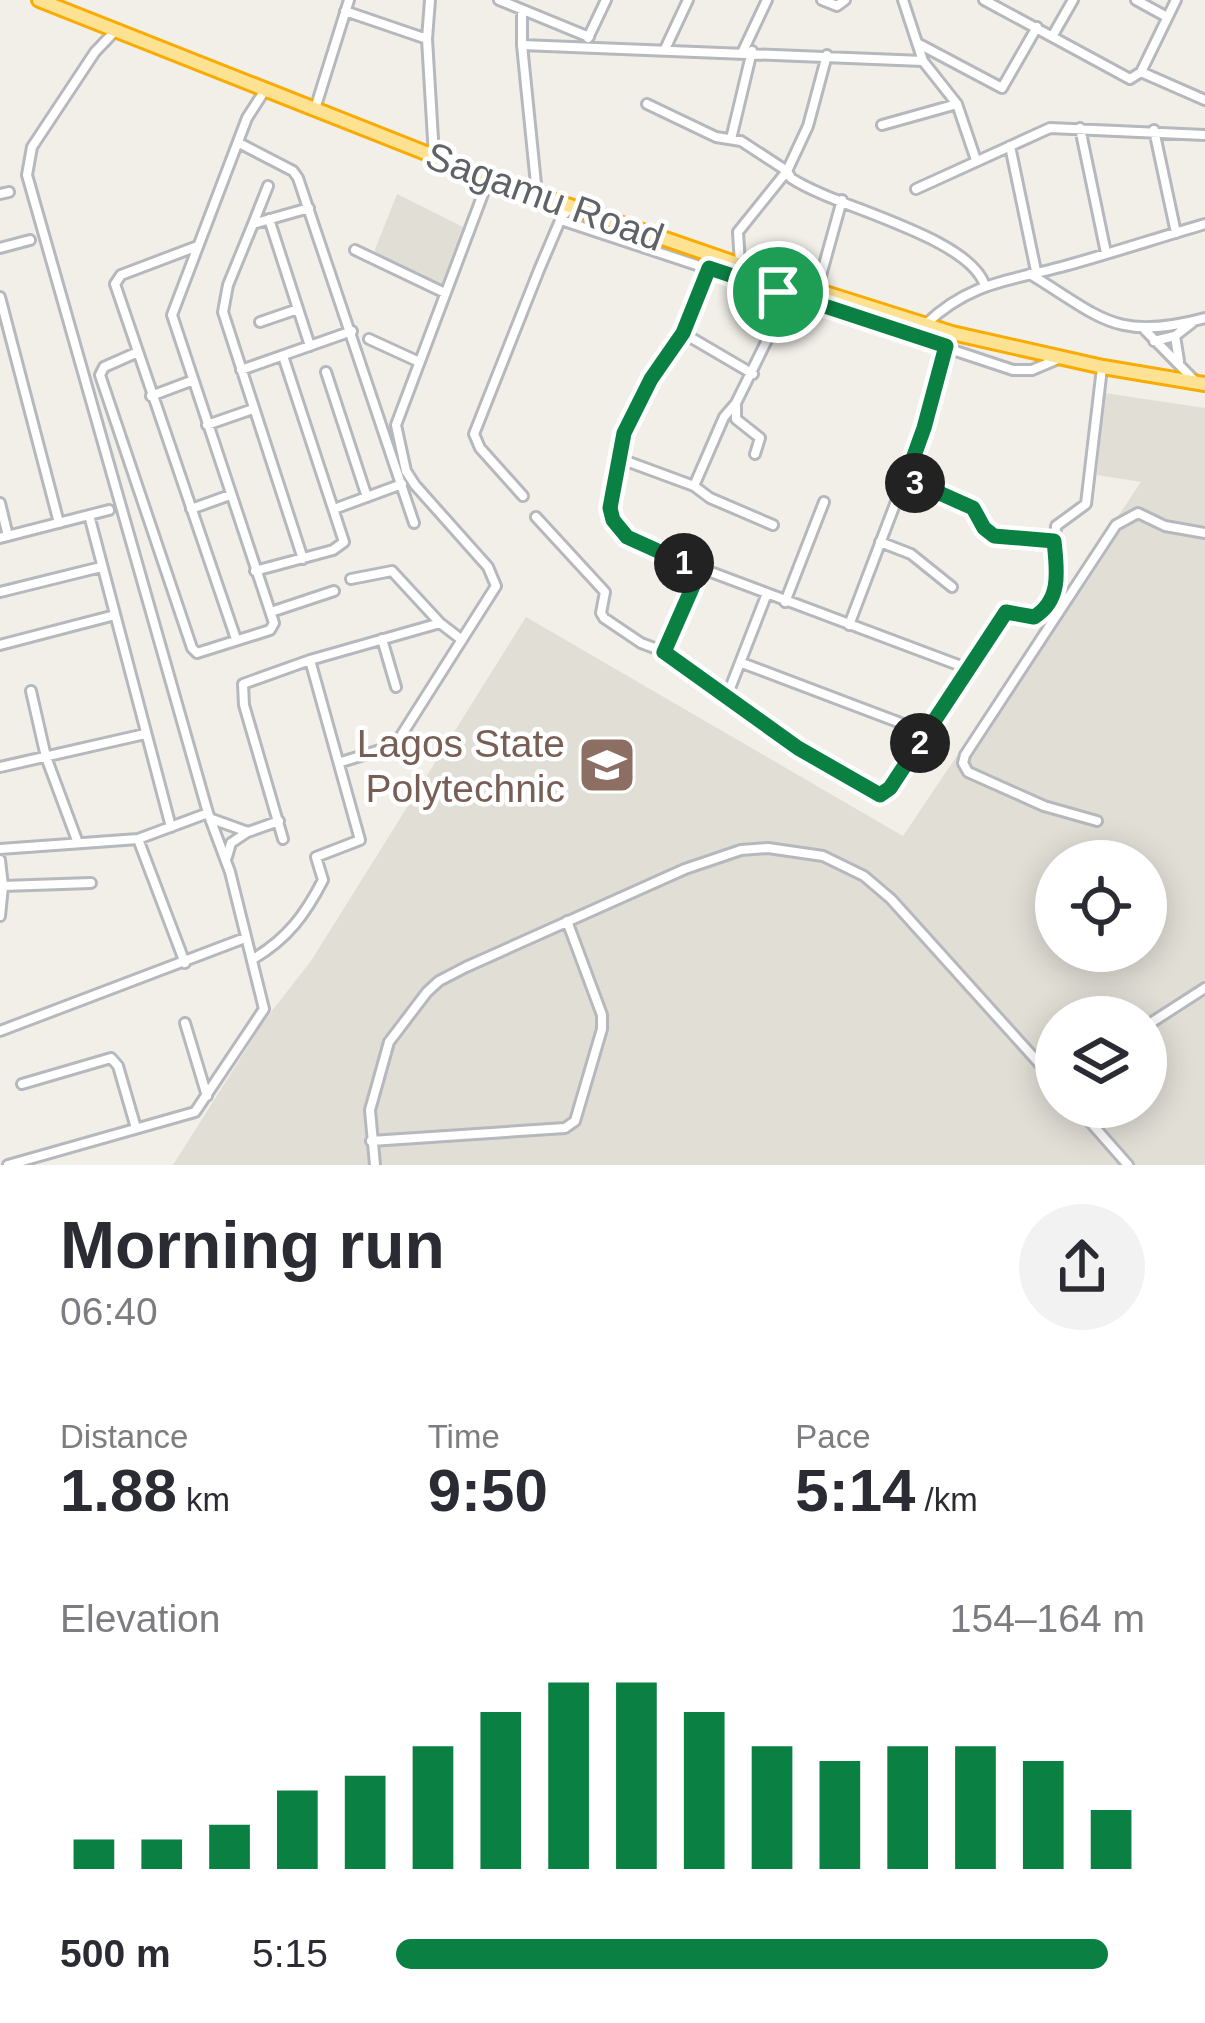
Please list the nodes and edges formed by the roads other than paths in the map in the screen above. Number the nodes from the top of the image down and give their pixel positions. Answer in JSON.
{"nodes":[{"id":1,"x":41,"y":0,"type":"edge"},
{"id":2,"x":349,"y":0,"type":"edge"},
{"id":3,"x":430,"y":0,"type":"edge"},
{"id":4,"x":499,"y":0,"type":"edge"},
{"id":5,"x":606,"y":0,"type":"edge"},
{"id":6,"x":688,"y":0,"type":"edge"},
{"id":7,"x":767,"y":0,"type":"edge"},
{"id":8,"x":822,"y":0,"type":"edge"},
{"id":9,"x":845,"y":0,"type":"edge"},
{"id":10,"x":890,"y":0,"type":"edge"},
{"id":11,"x":984,"y":0,"type":"edge"},
{"id":12,"x":1072,"y":0,"type":"edge"},
{"id":13,"x":1136,"y":0,"type":"edge"},
{"id":14,"x":1176,"y":0,"type":"edge"},
{"id":15,"x":903,"y":4,"type":"edge"},
{"id":16,"x":345,"y":11,"type":"junction"},
{"id":17,"x":522,"y":11,"type":"junction"},
{"id":18,"x":1167,"y":17,"type":"junction"},
{"id":19,"x":558,"y":26,"type":"junction"},
{"id":20,"x":1037,"y":28,"type":"junction"},
{"id":21,"x":115,"y":31,"type":"junction"},
{"id":22,"x":1052,"y":36,"type":"junction"},
{"id":23,"x":427,"y":39,"type":"junction"},
{"id":24,"x":587,"y":41,"type":"junction"},
{"id":25,"x":553,"y":44,"type":"junction"},
{"id":26,"x":919,"y":44,"type":"junction"},
{"id":27,"x":522,"y":45,"type":"junction"},
{"id":28,"x":665,"y":49,"type":"junction"},
{"id":29,"x":747,"y":51,"type":"junction"},
{"id":30,"x":827,"y":55,"type":"junction"},
{"id":31,"x":923,"y":61,"type":"junction"},
{"id":32,"x":1142,"y":72,"type":"junction"},
{"id":33,"x":265,"y":90,"type":"junction"},
{"id":34,"x":1205,"y":100,"type":"edge"},
{"id":35,"x":646,"y":104,"type":"dead end"},
{"id":36,"x":957,"y":104,"type":"junction"},
{"id":37,"x":315,"y":109,"type":"junction"},
{"id":38,"x":882,"y":125,"type":"dead end"},
{"id":39,"x":1080,"y":128,"type":"junction"},
{"id":40,"x":1154,"y":130,"type":"junction"},
{"id":41,"x":1205,"y":134,"type":"edge"},
{"id":42,"x":731,"y":139,"type":"junction"},
{"id":43,"x":239,"y":143,"type":"junction"},
{"id":44,"x":1010,"y":146,"type":"junction"},
{"id":45,"x":434,"y":158,"type":"junction"},
{"id":46,"x":976,"y":160,"type":"junction"},
{"id":47,"x":787,"y":171,"type":"junction"},
{"id":48,"x":489,"y":178,"type":"junction"},
{"id":49,"x":268,"y":186,"type":"dead end"},
{"id":50,"x":916,"y":189,"type":"dead end"},
{"id":51,"x":537,"y":196,"type":"junction"},
{"id":52,"x":842,"y":200,"type":"junction"},
{"id":53,"x":309,"y":208,"type":"junction"},
{"id":54,"x":565,"y":214,"type":"junction"},
{"id":55,"x":269,"y":219,"type":"junction"},
{"id":56,"x":254,"y":224,"type":"junction"},
{"id":57,"x":1205,"y":224,"type":"edge"},
{"id":58,"x":1176,"y":232,"type":"junction"},
{"id":59,"x":30,"y":240,"type":"dead end"},
{"id":60,"x":196,"y":247,"type":"junction"},
{"id":61,"x":0,"y":248,"type":"edge"},
{"id":62,"x":355,"y":250,"type":"dead end"},
{"id":63,"x":1106,"y":253,"type":"junction"},
{"id":64,"x":714,"y":263,"type":"junction"},
{"id":65,"x":741,"y":266,"type":"junction"},
{"id":66,"x":1032,"y":272,"type":"junction"},
{"id":67,"x":985,"y":286,"type":"junction"},
{"id":68,"x":817,"y":290,"type":"junction"},
{"id":69,"x":778,"y":292,"type":"junction"},
{"id":70,"x":446,"y":293,"type":"junction"},
{"id":71,"x":0,"y":297,"type":"edge"},
{"id":72,"x":298,"y":309,"type":"junction"},
{"id":73,"x":1205,"y":318,"type":"edge"},
{"id":74,"x":1194,"y":321,"type":"junction"},
{"id":75,"x":260,"y":322,"type":"dead end"},
{"id":76,"x":926,"y":324,"type":"junction"},
{"id":77,"x":1143,"y":328,"type":"junction"},
{"id":78,"x":352,"y":331,"type":"junction"},
{"id":79,"x":683,"y":333,"type":"junction"},
{"id":80,"x":1175,"y":336,"type":"junction"},
{"id":81,"x":949,"y":339,"type":"junction"},
{"id":82,"x":369,"y":340,"type":"dead end"},
{"id":83,"x":1154,"y":341,"type":"junction"},
{"id":84,"x":310,"y":346,"type":"junction"},
{"id":85,"x":138,"y":352,"type":"junction"},
{"id":86,"x":283,"y":356,"type":"junction"},
{"id":87,"x":1059,"y":358,"type":"junction"},
{"id":88,"x":418,"y":361,"type":"junction"},
{"id":89,"x":1178,"y":362,"type":"junction"},
{"id":90,"x":1102,"y":367,"type":"junction"},
{"id":91,"x":241,"y":370,"type":"junction"},
{"id":92,"x":326,"y":372,"type":"dead end"},
{"id":93,"x":753,"y":374,"type":"junction"},
{"id":94,"x":191,"y":381,"type":"junction"},
{"id":95,"x":1201,"y":383,"type":"edge"},
{"id":96,"x":151,"y":396,"type":"junction"},
{"id":97,"x":736,"y":403,"type":"junction"},
{"id":98,"x":253,"y":409,"type":"junction"},
{"id":99,"x":207,"y":425,"type":"junction"},
{"id":100,"x":754,"y":454,"type":"dead end"},
{"id":101,"x":618,"y":458,"type":"junction"},
{"id":102,"x":906,"y":478,"type":"junction"},
{"id":103,"x":402,"y":484,"type":"junction"},
{"id":104,"x":694,"y":486,"type":"junction"},
{"id":105,"x":230,"y":495,"type":"junction"},
{"id":106,"x":523,"y":496,"type":"dead end"},
{"id":107,"x":368,"y":497,"type":"junction"},
{"id":108,"x":824,"y":502,"type":"dead end"},
{"id":109,"x":0,"y":503,"type":"edge"},
{"id":110,"x":191,"y":509,"type":"junction"},
{"id":111,"x":334,"y":509,"type":"junction"},
{"id":112,"x":109,"y":510,"type":"dead end"},
{"id":113,"x":89,"y":515,"type":"junction"},
{"id":114,"x":536,"y":517,"type":"dead end"},
{"id":115,"x":59,"y":523,"type":"junction"},
{"id":116,"x":414,"y":523,"type":"dead end"},
{"id":117,"x":773,"y":524,"type":"dead end"},
{"id":118,"x":1205,"y":533,"type":"edge"},
{"id":119,"x":4,"y":537,"type":"edge"},
{"id":120,"x":1054,"y":541,"type":"junction"},
{"id":121,"x":880,"y":542,"type":"junction"},
{"id":122,"x":303,"y":559,"type":"junction"},
{"id":123,"x":101,"y":567,"type":"junction"},
{"id":124,"x":700,"y":570,"type":"junction"},
{"id":125,"x":255,"y":572,"type":"junction"},
{"id":126,"x":352,"y":579,"type":"dead end"},
{"id":127,"x":952,"y":587,"type":"dead end"},
{"id":128,"x":334,"y":591,"type":"dead end"},
{"id":129,"x":0,"y":592,"type":"edge"},
{"id":130,"x":766,"y":596,"type":"junction"},
{"id":131,"x":785,"y":602,"type":"junction"},
{"id":132,"x":271,"y":612,"type":"junction"},
{"id":133,"x":115,"y":615,"type":"junction"},
{"id":134,"x":440,"y":623,"type":"junction"},
{"id":135,"x":849,"y":625,"type":"junction"},
{"id":136,"x":382,"y":638,"type":"junction"},
{"id":137,"x":236,"y":639,"type":"junction"},
{"id":138,"x":462,"y":640,"type":"junction"},
{"id":139,"x":0,"y":645,"type":"edge"},
{"id":140,"x":664,"y":652,"type":"junction"},
{"id":141,"x":310,"y":660,"type":"junction"},
{"id":142,"x":742,"y":662,"type":"junction"},
{"id":143,"x":969,"y":669,"type":"junction"},
{"id":144,"x":396,"y":687,"type":"dead end"},
{"id":145,"x":32,"y":691,"type":"dead end"},
{"id":146,"x":727,"y":696,"type":"junction"},
{"id":147,"x":927,"y":733,"type":"junction"},
{"id":148,"x":145,"y":734,"type":"junction"},
{"id":149,"x":46,"y":757,"type":"junction"},
{"id":150,"x":341,"y":762,"type":"junction"},
{"id":151,"x":0,"y":767,"type":"edge"},
{"id":152,"x":209,"y":816,"type":"junction"},
{"id":153,"x":279,"y":821,"type":"junction"},
{"id":154,"x":1097,"y":821,"type":"dead end"},
{"id":155,"x":171,"y":827,"type":"junction"},
{"id":156,"x":248,"y":832,"type":"junction"},
{"id":157,"x":138,"y":839,"type":"junction"},
{"id":158,"x":284,"y":839,"type":"dead end"},
{"id":159,"x":78,"y":843,"type":"junction"},
{"id":160,"x":0,"y":849,"type":"edge"},
{"id":161,"x":0,"y":860,"type":"edge"},
{"id":162,"x":226,"y":861,"type":"junction"},
{"id":163,"x":91,"y":883,"type":"dead end"},
{"id":164,"x":4,"y":886,"type":"junction"},
{"id":165,"x":0,"y":916,"type":"edge"},
{"id":166,"x":567,"y":921,"type":"junction"},
{"id":167,"x":246,"y":938,"type":"junction"},
{"id":168,"x":253,"y":959,"type":"junction"},
{"id":169,"x":185,"y":963,"type":"junction"},
{"id":170,"x":1205,"y":988,"type":"edge"},
{"id":171,"x":1167,"y":1012,"type":"edge"},
{"id":172,"x":185,"y":1023,"type":"dead end"},
{"id":173,"x":0,"y":1031,"type":"edge"},
{"id":174,"x":1035,"y":1059,"type":"edge"},
{"id":175,"x":22,"y":1084,"type":"dead end"},
{"id":176,"x":207,"y":1096,"type":"junction"},
{"id":177,"x":136,"y":1128,"type":"junction"},
{"id":178,"x":1095,"y":1128,"type":"edge"},
{"id":179,"x":371,"y":1142,"type":"junction"},
{"id":180,"x":45,"y":1160,"type":"edge"},
{"id":181,"x":8,"y":1165,"type":"edge"},
{"id":182,"x":376,"y":1165,"type":"edge"},
{"id":183,"x":1127,"y":1165,"type":"edge"}],
"edges":[{"from":1,"to":21,"type":"highway","name":"Sagamu Road"},
{"from":2,"to":16,"type":"street"},
{"from":3,"to":23,"type":"street"},
{"from":4,"to":17,"type":"street"},
{"from":5,"to":24,"type":"street"},
{"from":6,"to":28,"type":"street"},
{"from":7,"to":29,"type":"street"},
{"from":8,"to":9,"type":"street"},
{"from":10,"to":15,"type":"street"},
{"from":11,"to":20,"type":"street"},
{"from":12,"to":22,"type":"street"},
{"from":13,"to":18,"type":"street"},
{"from":14,"to":18,"type":"street"},
{"from":15,"to":26,"type":"street"},
{"from":16,"to":23,"type":"street"},
{"from":16,"to":37,"type":"street"},
{"from":17,"to":19,"type":"street"},
{"from":17,"to":27,"type":"street"},
{"from":18,"to":32,"type":"street"},
{"from":19,"to":24,"type":"street"},
{"from":19,"to":25,"type":"street"},
{"from":20,"to":22,"type":"street"},
{"from":20,"to":26,"type":"street"},
{"from":21,"to":33,"type":"highway","name":"Sagamu Road"},
{"from":21,"to":152,"type":"street"},
{"from":22,"to":32,"type":"street"},
{"from":23,"to":45,"type":"street"},
{"from":24,"to":25,"type":"street"},
{"from":24,"to":28,"type":"street"},
{"from":25,"to":27,"type":"street"},
{"from":26,"to":31,"type":"street"},
{"from":27,"to":51,"type":"street"},
{"from":28,"to":29,"type":"street"},
{"from":29,"to":30,"type":"street"},
{"from":29,"to":42,"type":"street"},
{"from":30,"to":31,"type":"street"},
{"from":30,"to":47,"type":"street"},
{"from":31,"to":36,"type":"street"},
{"from":32,"to":34,"type":"street"},
{"from":33,"to":37,"type":"highway","name":"Sagamu Road"},
{"from":33,"to":43,"type":"street"},
{"from":35,"to":42,"type":"street"},
{"from":36,"to":38,"type":"street"},
{"from":36,"to":46,"type":"street"},
{"from":37,"to":45,"type":"highway","name":"Sagamu Road"},
{"from":39,"to":40,"type":"street"},
{"from":39,"to":44,"type":"street"},
{"from":39,"to":63,"type":"street"},
{"from":40,"to":41,"type":"street"},
{"from":40,"to":58,"type":"street"},
{"from":42,"to":47,"type":"street"},
{"from":43,"to":53,"type":"street"},
{"from":43,"to":60,"type":"street"},
{"from":44,"to":46,"type":"street"},
{"from":44,"to":66,"type":"street"},
{"from":45,"to":48,"type":"highway","name":"Sagamu Road"},
{"from":46,"to":50,"type":"street"},
{"from":47,"to":52,"type":"street"},
{"from":47,"to":65,"type":"street"},
{"from":48,"to":51,"type":"highway","name":"Sagamu Road"},
{"from":48,"to":70,"type":"street"},
{"from":49,"to":56,"type":"street"},
{"from":51,"to":54,"type":"highway","name":"Sagamu Road"},
{"from":52,"to":67,"type":"street"},
{"from":52,"to":68,"type":"street"},
{"from":53,"to":55,"type":"street"},
{"from":53,"to":78,"type":"street"},
{"from":54,"to":64,"type":"highway","name":"Sagamu Road"},
{"from":54,"to":106,"type":"street"},
{"from":55,"to":56,"type":"street"},
{"from":55,"to":72,"type":"street"},
{"from":56,"to":91,"type":"street"},
{"from":57,"to":58,"type":"street"},
{"from":58,"to":63,"type":"street"},
{"from":59,"to":61,"type":"street"},
{"from":60,"to":85,"type":"street"},
{"from":60,"to":94,"type":"street"},
{"from":62,"to":70,"type":"street"},
{"from":63,"to":66,"type":"street"},
{"from":64,"to":65,"type":"highway","name":"Sagamu Road"},
{"from":64,"to":69,"type":"street"},
{"from":64,"to":79,"type":"street"},
{"from":65,"to":68,"type":"highway","name":"Sagamu Road"},
{"from":66,"to":67,"type":"street"},
{"from":66,"to":77,"type":"street"},
{"from":67,"to":76,"type":"street"},
{"from":68,"to":76,"type":"highway","name":"Sagamu Road"},
{"from":69,"to":81,"type":"street"},
{"from":69,"to":93,"type":"street"},
{"from":70,"to":88,"type":"street"},
{"from":71,"to":115,"type":"street"},
{"from":72,"to":75,"type":"street"},
{"from":72,"to":84,"type":"street"},
{"from":73,"to":74,"type":"street"},
{"from":74,"to":77,"type":"street"},
{"from":74,"to":80,"type":"street"},
{"from":76,"to":81,"type":"highway","name":"Sagamu Road"},
{"from":77,"to":83,"type":"street"},
{"from":78,"to":84,"type":"street"},
{"from":78,"to":103,"type":"street"},
{"from":79,"to":93,"type":"street"},
{"from":79,"to":101,"type":"street"},
{"from":80,"to":83,"type":"street"},
{"from":80,"to":89,"type":"street"},
{"from":81,"to":87,"type":"highway","name":"Sagamu Road"},
{"from":81,"to":87,"type":"street"},
{"from":81,"to":102,"type":"street"},
{"from":82,"to":88,"type":"street"},
{"from":83,"to":89,"type":"street"},
{"from":84,"to":86,"type":"street"},
{"from":85,"to":96,"type":"street"},
{"from":85,"to":137,"type":"street"},
{"from":86,"to":91,"type":"street"},
{"from":86,"to":111,"type":"street"},
{"from":87,"to":90,"type":"highway","name":"Sagamu Road"},
{"from":88,"to":138,"type":"street"},
{"from":89,"to":95,"type":"street"},
{"from":90,"to":95,"type":"highway","name":"Sagamu Road"},
{"from":90,"to":120,"type":"street"},
{"from":91,"to":98,"type":"street"},
{"from":92,"to":107,"type":"street"},
{"from":93,"to":97,"type":"street"},
{"from":94,"to":96,"type":"street"},
{"from":94,"to":99,"type":"street"},
{"from":96,"to":110,"type":"street"},
{"from":97,"to":100,"type":"street"},
{"from":97,"to":104,"type":"street"},
{"from":98,"to":99,"type":"street"},
{"from":98,"to":122,"type":"street"},
{"from":99,"to":105,"type":"street"},
{"from":101,"to":104,"type":"street"},
{"from":101,"to":124,"type":"street"},
{"from":102,"to":120,"type":"street"},
{"from":102,"to":121,"type":"street"},
{"from":103,"to":107,"type":"street"},
{"from":103,"to":116,"type":"street"},
{"from":104,"to":117,"type":"street"},
{"from":105,"to":110,"type":"street"},
{"from":105,"to":125,"type":"street"},
{"from":107,"to":111,"type":"street"},
{"from":108,"to":131,"type":"street"},
{"from":109,"to":119,"type":"street"},
{"from":110,"to":137,"type":"street"},
{"from":111,"to":122,"type":"street"},
{"from":112,"to":113,"type":"street"},
{"from":113,"to":115,"type":"street"},
{"from":113,"to":123,"type":"street"},
{"from":114,"to":140,"type":"street"},
{"from":115,"to":119,"type":"street"},
{"from":118,"to":154,"type":"street"},
{"from":120,"to":143,"type":"street"},
{"from":121,"to":127,"type":"street"},
{"from":121,"to":135,"type":"street"},
{"from":122,"to":125,"type":"street"},
{"from":123,"to":129,"type":"street"},
{"from":123,"to":133,"type":"street"},
{"from":124,"to":130,"type":"street"},
{"from":124,"to":140,"type":"street"},
{"from":125,"to":132,"type":"street"},
{"from":126,"to":134,"type":"street"},
{"from":128,"to":132,"type":"street"},
{"from":130,"to":131,"type":"street"},
{"from":130,"to":142,"type":"street"},
{"from":131,"to":135,"type":"street"},
{"from":132,"to":137,"type":"street"},
{"from":133,"to":139,"type":"street"},
{"from":133,"to":148,"type":"street"},
{"from":134,"to":136,"type":"street"},
{"from":134,"to":138,"type":"street"},
{"from":135,"to":143,"type":"street"},
{"from":136,"to":141,"type":"street"},
{"from":136,"to":144,"type":"street"},
{"from":138,"to":150,"type":"street"},
{"from":140,"to":146,"type":"street"},
{"from":141,"to":150,"type":"street"},
{"from":141,"to":153,"type":"street"},
{"from":142,"to":146,"type":"street"},
{"from":142,"to":147,"type":"street"},
{"from":143,"to":147,"type":"street"},
{"from":145,"to":149,"type":"street"},
{"from":146,"to":147,"type":"street"},
{"from":148,"to":149,"type":"street"},
{"from":148,"to":155,"type":"street"},
{"from":149,"to":151,"type":"street"},
{"from":149,"to":159,"type":"street"},
{"from":150,"to":168,"type":"street"},
{"from":152,"to":155,"type":"street"},
{"from":152,"to":156,"type":"street"},
{"from":152,"to":162,"type":"street"},
{"from":153,"to":156,"type":"street"},
{"from":153,"to":158,"type":"street"},
{"from":155,"to":157,"type":"street"},
{"from":156,"to":162,"type":"street"},
{"from":157,"to":159,"type":"street"},
{"from":157,"to":169,"type":"street"},
{"from":159,"to":160,"type":"street"},
{"from":161,"to":164,"type":"street"},
{"from":162,"to":167,"type":"street"},
{"from":163,"to":164,"type":"street"},
{"from":164,"to":165,"type":"street"},
{"from":166,"to":174,"type":"street"},
{"from":166,"to":179,"type":"street"},
{"from":166,"to":179,"type":"street"},
{"from":167,"to":168,"type":"street"},
{"from":167,"to":169,"type":"street"},
{"from":168,"to":176,"type":"street"},
{"from":169,"to":173,"type":"street"},
{"from":170,"to":171,"type":"street"},
{"from":172,"to":176,"type":"street"},
{"from":175,"to":177,"type":"street"},
{"from":176,"to":177,"type":"street"},
{"from":177,"to":180,"type":"street"},
{"from":178,"to":183,"type":"street"},
{"from":179,"to":182,"type":"street"},
{"from":180,"to":181,"type":"street"}]}
